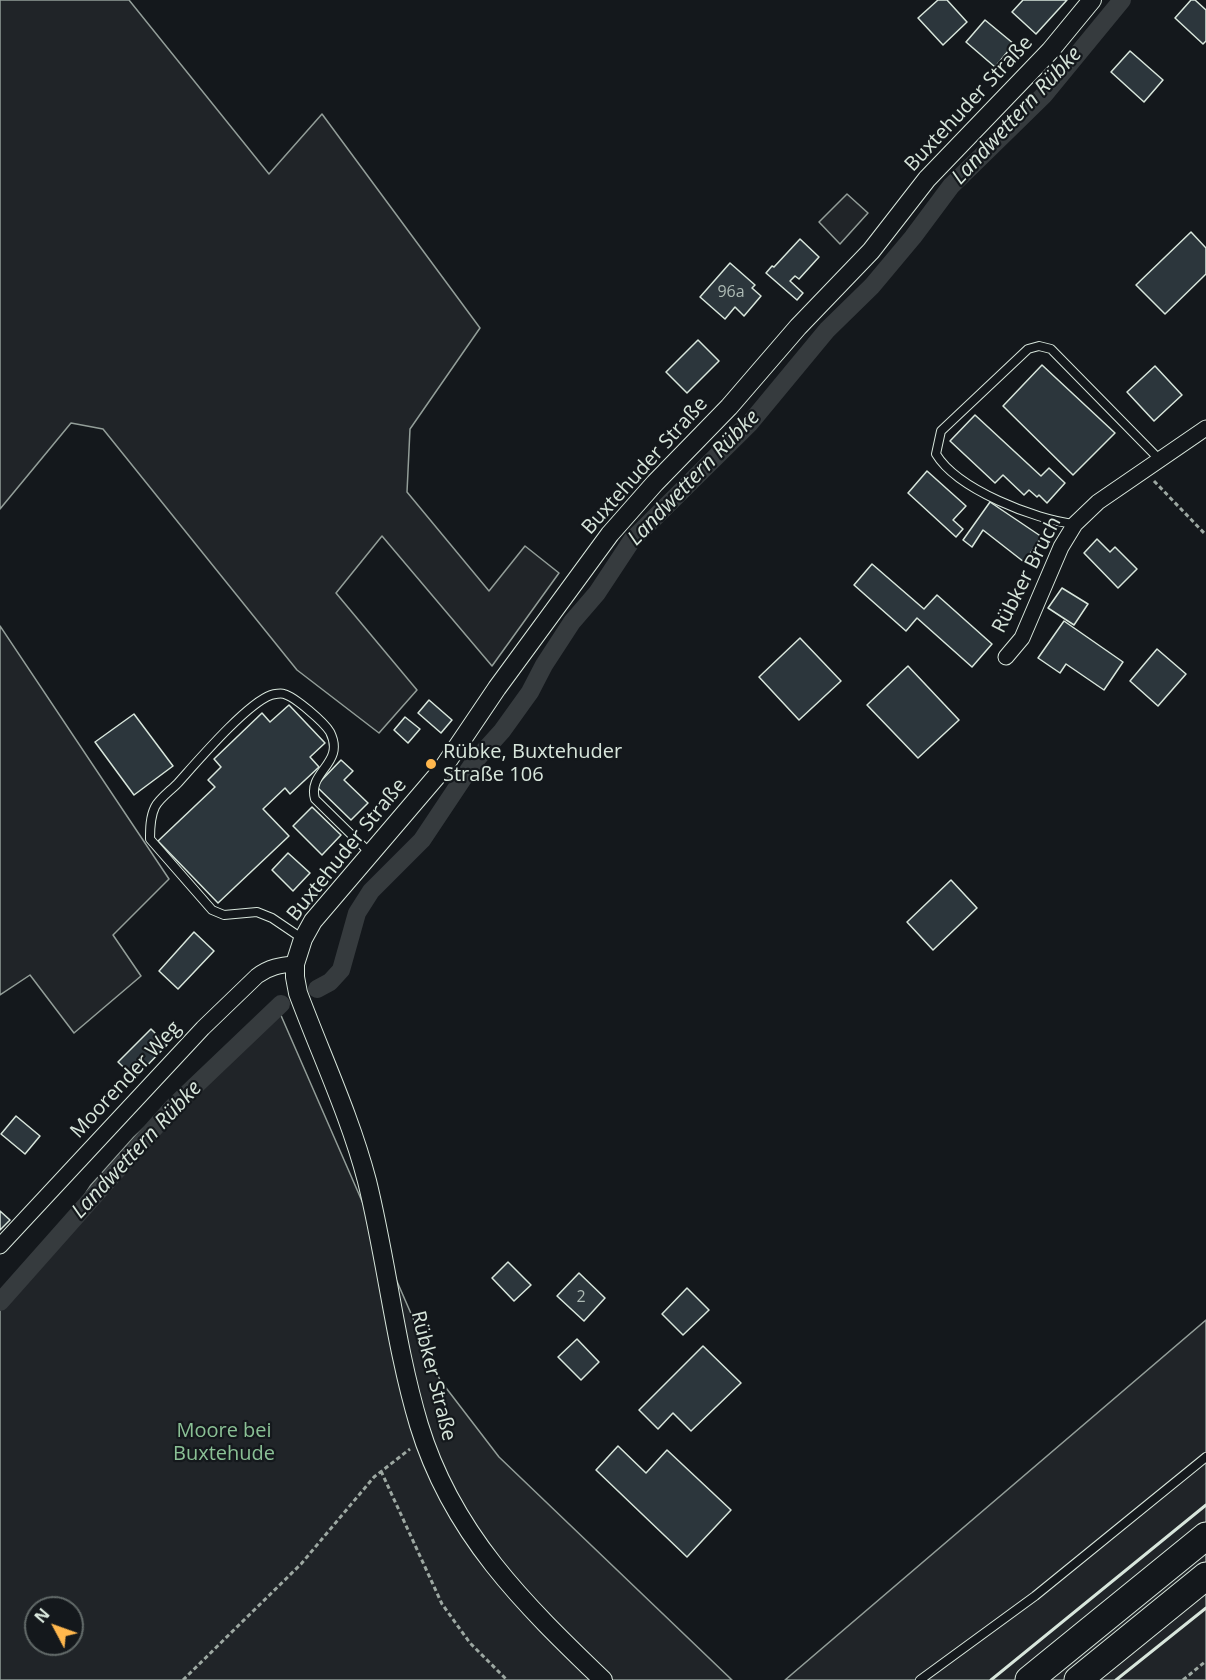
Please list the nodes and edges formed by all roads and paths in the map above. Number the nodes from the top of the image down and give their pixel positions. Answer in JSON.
{"nodes":[{"id":1,"x":1092,"y":0,"type":"edge"},
{"id":2,"x":1206,"y":428,"type":"edge"},
{"id":3,"x":1160,"y":460,"type":"junction"},
{"id":4,"x":1145,"y":471,"type":"junction"},
{"id":5,"x":1075,"y":524,"type":"junction"},
{"id":6,"x":1206,"y":535,"type":"edge"},
{"id":7,"x":1006,"y":657,"type":"dead end"},
{"id":8,"x":371,"y":854,"type":"junction"},
{"id":9,"x":303,"y":939,"type":"junction"},
{"id":10,"x":295,"y":964,"type":"junction"},
{"id":11,"x":327,"y":1067,"type":"joint"},
{"id":12,"x":0,"y":1246,"type":"edge"},
{"id":13,"x":425,"y":1441,"type":"junction"},
{"id":14,"x":1206,"y":1457,"type":"edge"},
{"id":15,"x":381,"y":1470,"type":"junction"},
{"id":16,"x":1206,"y":1536,"type":"edge"},
{"id":17,"x":1206,"y":1576,"type":"edge"},
{"id":18,"x":1206,"y":1661,"type":"edge"},
{"id":19,"x":183,"y":1680,"type":"edge"},
{"id":20,"x":507,"y":1680,"type":"edge"},
{"id":21,"x":603,"y":1680,"type":"edge"},
{"id":22,"x":920,"y":1680,"type":"edge"},
{"id":23,"x":1029,"y":1680,"type":"edge"},
{"id":24,"x":1078,"y":1680,"type":"edge"},
{"id":25,"x":1183,"y":1680,"type":"edge"}],
"edges":[{"from":1,"to":8,"type":"street","name":"Buxtehuder Straße"},
{"from":2,"to":3,"type":"street","name":"Rübker Bruch"},
{"from":3,"to":4,"type":"street","name":"Rübker Bruch"},
{"from":3,"to":5,"type":"lane"},
{"from":4,"to":5,"type":"street","name":"Rübker Bruch"},
{"from":4,"to":6,"type":"path"},
{"from":5,"to":7,"type":"street","name":"Rübker Bruch"},
{"from":8,"to":9,"type":"street","name":"Buxtehuder Straße"},
{"from":8,"to":9,"type":"lane"},
{"from":9,"to":10,"type":"street","name":"Buxtehuder Straße"},
{"from":10,"to":11,"type":"street","name":"Buxtehuder Straße"},
{"from":10,"to":12,"type":"street","name":"Moorender Weg"},
{"from":11,"to":13,"type":"street","name":"Rübker Straße"},
{"from":13,"to":15,"type":"path"},
{"from":13,"to":21,"type":"street","name":"Rübker Straße"},
{"from":14,"to":22,"type":"lane"},
{"from":15,"to":19,"type":"path"},
{"from":15,"to":20,"type":"path"},
{"from":16,"to":23,"type":"highway"},
{"from":17,"to":24,"type":"highway"},
{"from":18,"to":25,"type":"path"}]}
